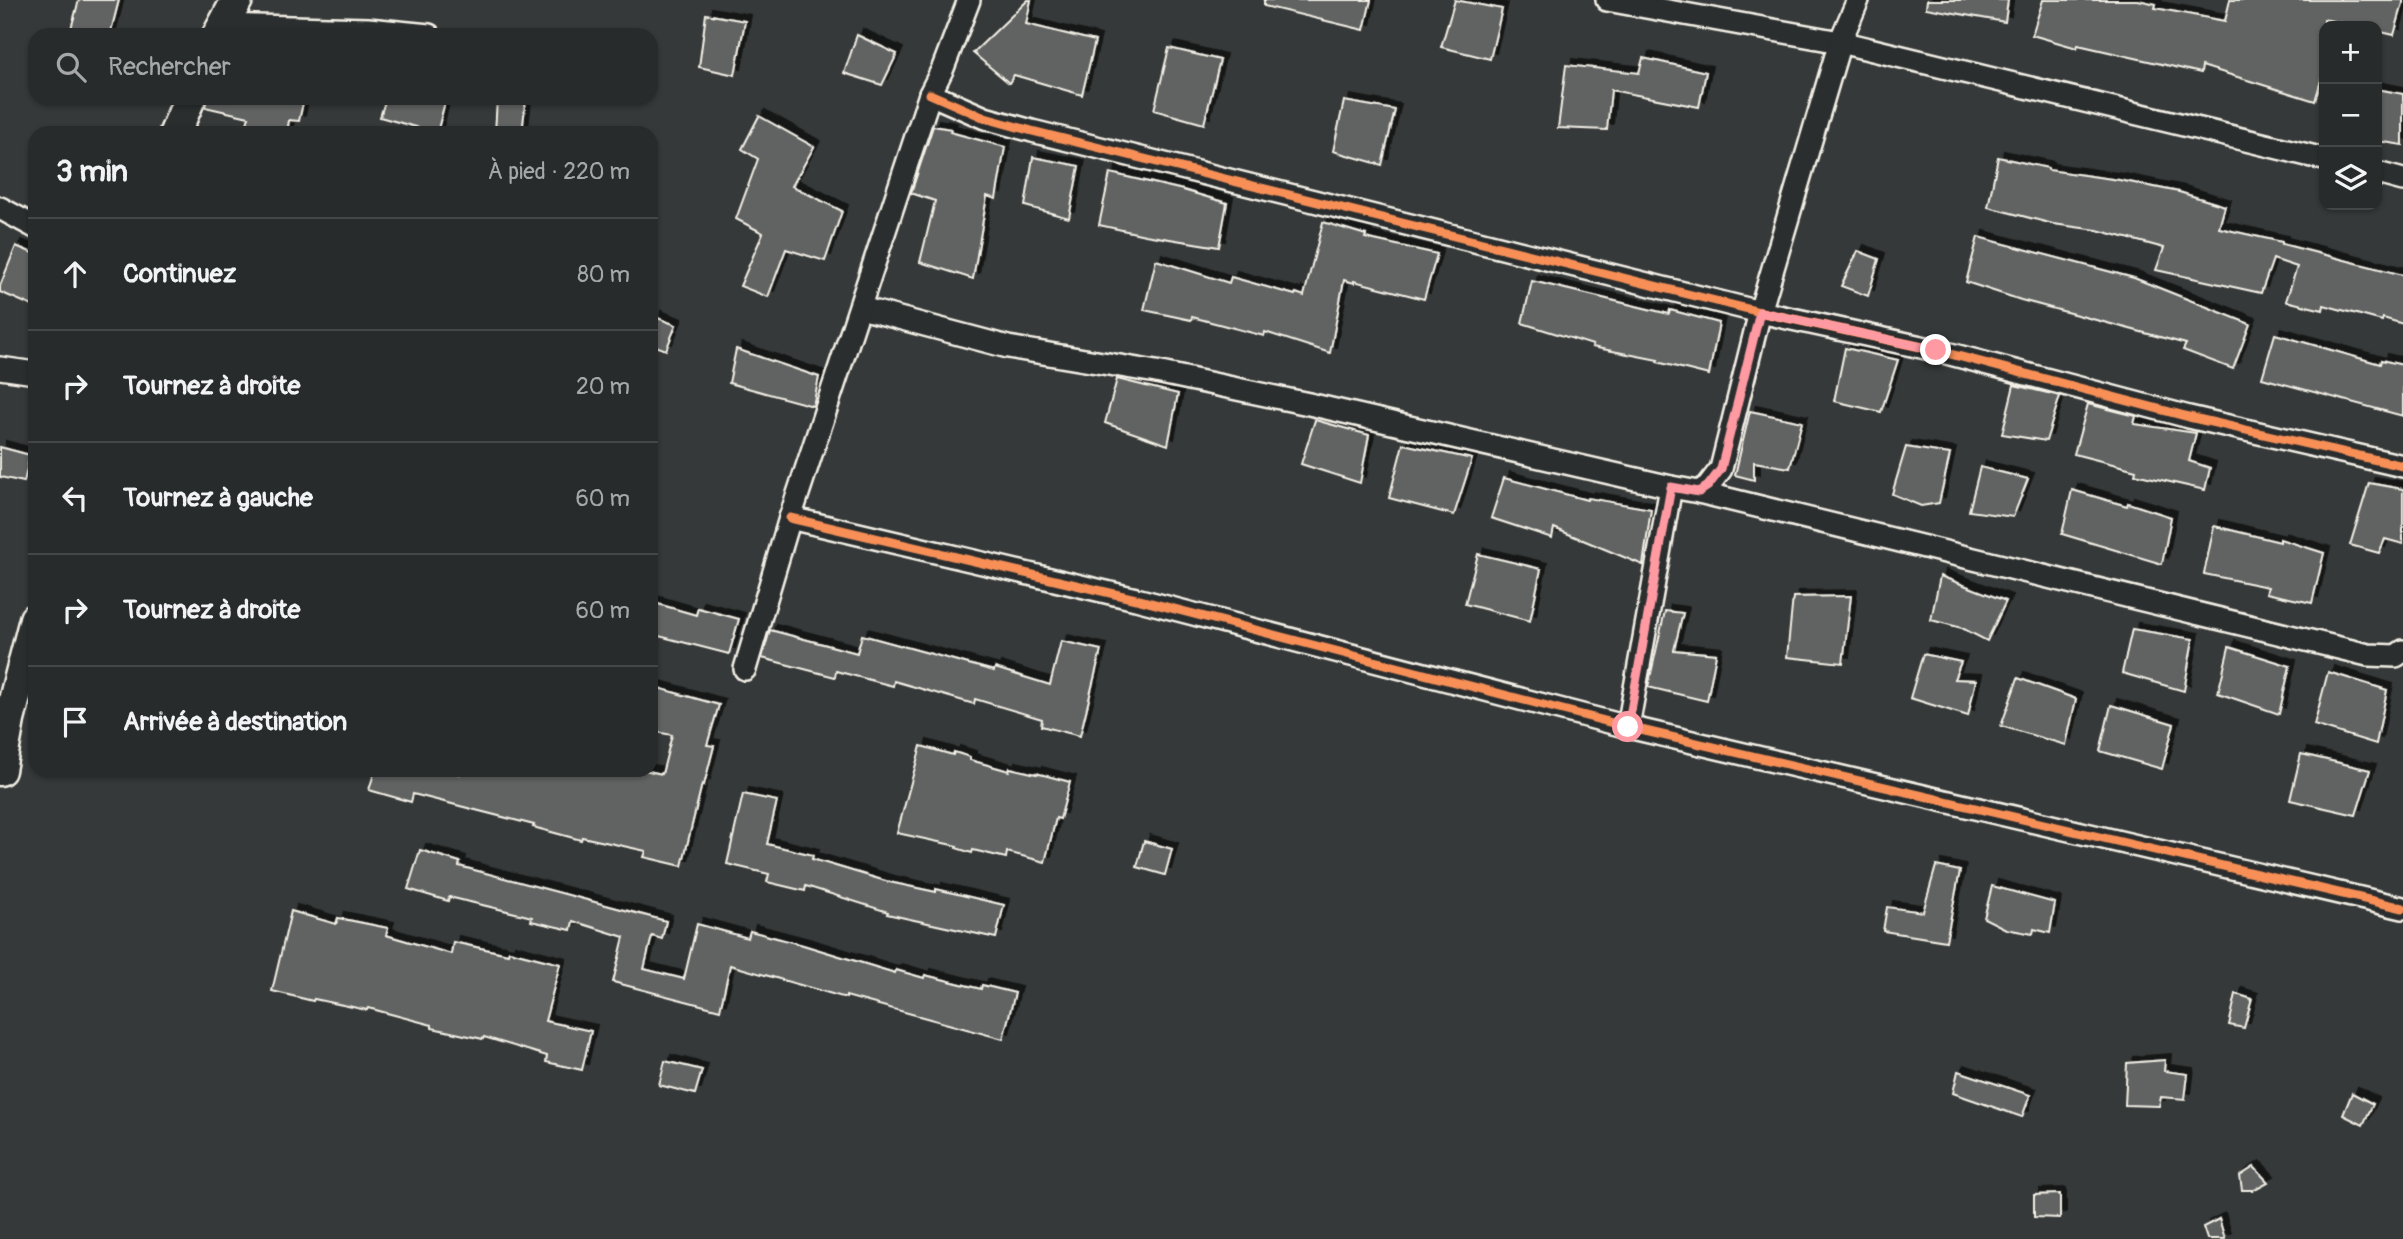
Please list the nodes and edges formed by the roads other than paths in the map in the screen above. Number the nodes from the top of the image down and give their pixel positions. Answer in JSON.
{"nodes":[{"id":1,"x":969,"y":0,"type":"edge"},
{"id":2,"x":1607,"y":0,"type":"edge"},
{"id":3,"x":1858,"y":0,"type":"edge"},
{"id":4,"x":226,"y":20,"type":"edge"},
{"id":5,"x":355,"y":28,"type":"edge"},
{"id":6,"x":1840,"y":42,"type":"junction"},
{"id":7,"x":930,"y":94,"type":"junction"},
{"id":8,"x":187,"y":105,"type":"edge"},
{"id":9,"x":178,"y":126,"type":"edge"},
{"id":10,"x":2319,"y":158,"type":"edge"},
{"id":11,"x":2382,"y":174,"type":"edge"},
{"id":12,"x":2403,"y":180,"type":"edge"},
{"id":13,"x":0,"y":208,"type":"edge"},
{"id":14,"x":28,"y":223,"type":"edge"},
{"id":15,"x":861,"y":308,"type":"junction"},
{"id":16,"x":1760,"y":312,"type":"junction"},
{"id":17,"x":0,"y":368,"type":"edge"},
{"id":18,"x":28,"y":372,"type":"edge"},
{"id":19,"x":2403,"y":466,"type":"edge"},
{"id":20,"x":1671,"y":487,"type":"junction"},
{"id":21,"x":1699,"y":492,"type":"junction"},
{"id":22,"x":790,"y":518,"type":"junction"},
{"id":23,"x":28,"y":642,"type":"edge"},
{"id":24,"x":2403,"y":651,"type":"edge"},
{"id":25,"x":745,"y":669,"type":"dead end"},
{"id":26,"x":4,"y":719,"type":"edge"},
{"id":27,"x":1628,"y":727,"type":"junction"},
{"id":28,"x":0,"y":770,"type":"edge"},
{"id":29,"x":2403,"y":908,"type":"edge"}],
"edges":[{"from":1,"to":7,"type":"street"},
{"from":2,"to":6,"type":"street"},
{"from":3,"to":6,"type":"street"},
{"from":4,"to":5,"type":"street"},
{"from":6,"to":10,"type":"street"},
{"from":6,"to":16,"type":"street"},
{"from":7,"to":15,"type":"street"},
{"from":7,"to":16,"type":"street"},
{"from":8,"to":9,"type":"street"},
{"from":11,"to":12,"type":"street"},
{"from":13,"to":14,"type":"street"},
{"from":15,"to":20,"type":"street"},
{"from":15,"to":22,"type":"street"},
{"from":16,"to":19,"type":"street"},
{"from":16,"to":21,"type":"street"},
{"from":17,"to":18,"type":"street"},
{"from":20,"to":21,"type":"street"},
{"from":20,"to":27,"type":"street"},
{"from":21,"to":24,"type":"street"},
{"from":22,"to":25,"type":"street"},
{"from":22,"to":27,"type":"street"},
{"from":23,"to":26,"type":"street"},
{"from":26,"to":28,"type":"street"},
{"from":27,"to":29,"type":"street"}]}
